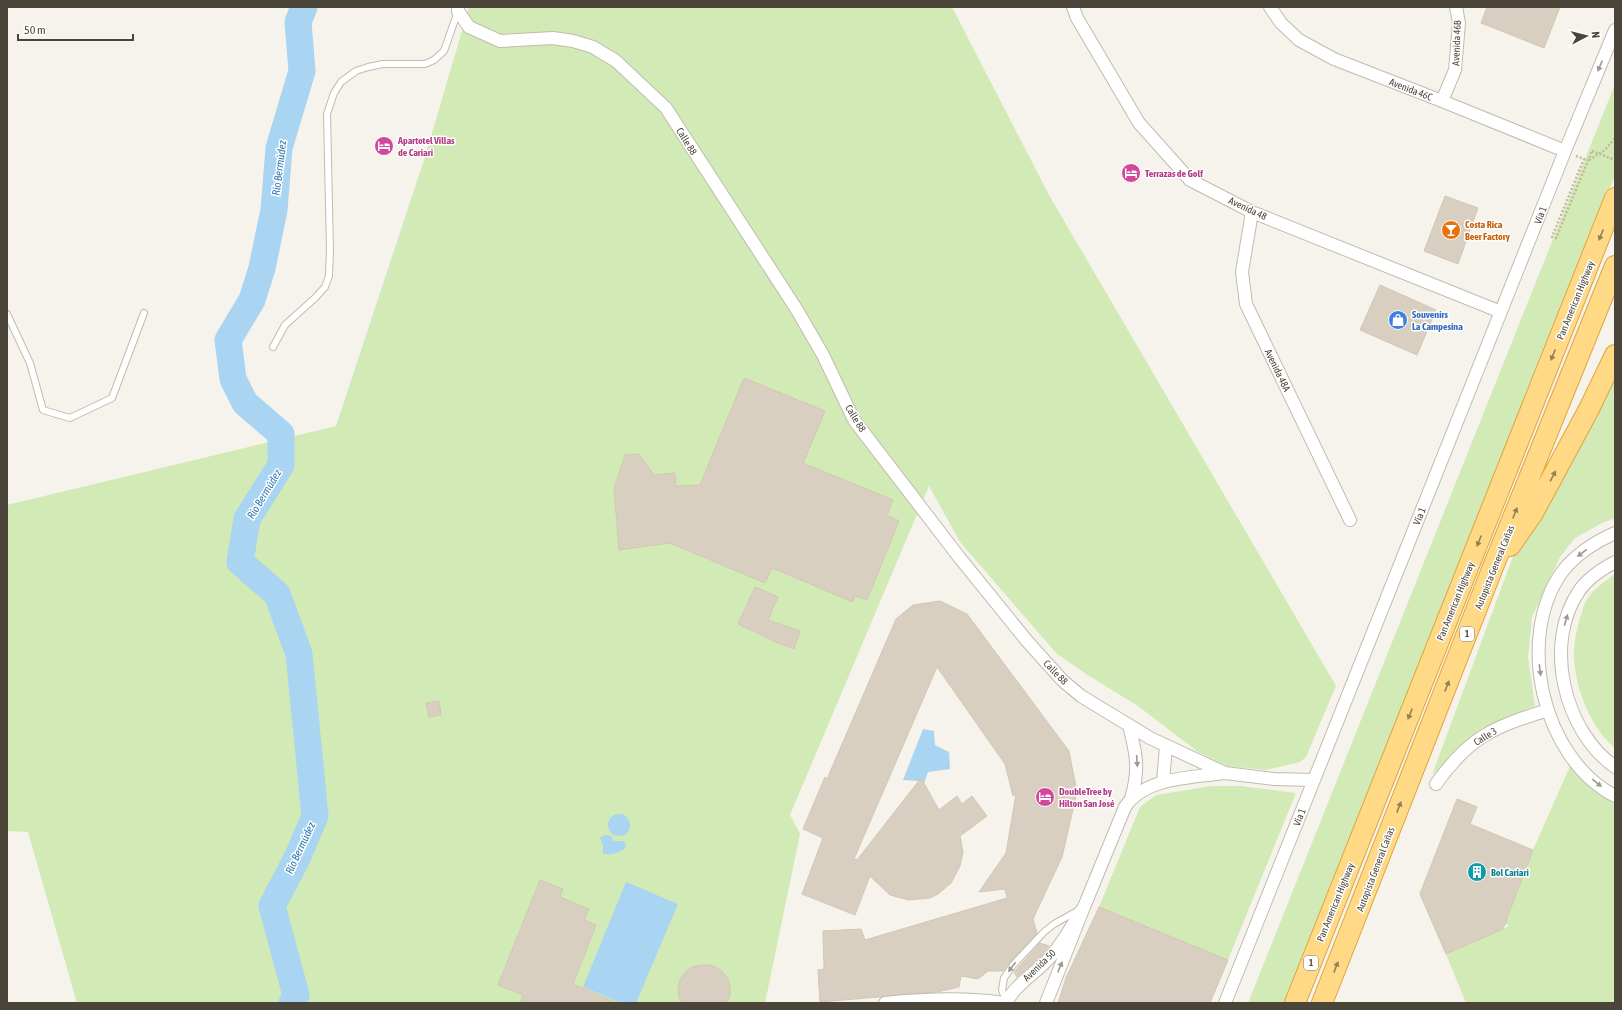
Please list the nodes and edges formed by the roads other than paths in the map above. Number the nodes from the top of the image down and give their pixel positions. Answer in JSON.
{"nodes":[{"id":1,"x":1073,"y":7,"type":"edge"},
{"id":2,"x":1270,"y":7,"type":"edge"},
{"id":3,"x":1456,"y":7,"type":"edge"},
{"id":4,"x":458,"y":9,"type":"edge"},
{"id":5,"x":1615,"y":30,"type":"edge"},
{"id":6,"x":1442,"y":101,"type":"junction"},
{"id":7,"x":1565,"y":151,"type":"junction"},
{"id":8,"x":1615,"y":198,"type":"edge"},
{"id":9,"x":1252,"y":212,"type":"junction"},
{"id":10,"x":1615,"y":266,"type":"edge"},
{"id":11,"x":1501,"y":312,"type":"junction"},
{"id":12,"x":144,"y":313,"type":"dead end"},
{"id":13,"x":7,"y":314,"type":"edge"},
{"id":14,"x":273,"y":347,"type":"dead end"},
{"id":15,"x":1615,"y":356,"type":"edge"},
{"id":16,"x":1350,"y":520,"type":"dead end"},
{"id":17,"x":1615,"y":533,"type":"edge"},
{"id":18,"x":1615,"y":562,"type":"edge"},
{"id":19,"x":1494,"y":567,"type":"junction"},
{"id":20,"x":1565,"y":691,"type":"junction"},
{"id":21,"x":1544,"y":696,"type":"junction"},
{"id":22,"x":1548,"y":710,"type":"junction"},
{"id":23,"x":1576,"y":722,"type":"junction"},
{"id":24,"x":1129,"y":725,"type":"junction"},
{"id":25,"x":1556,"y":731,"type":"junction"},
{"id":26,"x":1166,"y":746,"type":"junction"},
{"id":27,"x":1615,"y":767,"type":"edge"},
{"id":28,"x":1225,"y":773,"type":"junction"},
{"id":29,"x":1313,"y":780,"type":"junction"},
{"id":30,"x":1162,"y":782,"type":"junction"},
{"id":31,"x":1436,"y":784,"type":"dead end"},
{"id":32,"x":1615,"y":796,"type":"edge"},
{"id":33,"x":1131,"y":798,"type":"junction"},
{"id":34,"x":1084,"y":907,"type":"junction"},
{"id":35,"x":885,"y":1003,"type":"edge"},
{"id":36,"x":1005,"y":1003,"type":"edge"},
{"id":37,"x":1046,"y":1003,"type":"edge"},
{"id":38,"x":1225,"y":1003,"type":"edge"},
{"id":39,"x":1295,"y":1003,"type":"edge"},
{"id":40,"x":1322,"y":1003,"type":"edge"}],
"edges":[{"from":1,"to":9,"type":"street","name":"Avenida 48"},
{"from":2,"to":6,"type":"street","name":"Avenida 46C"},
{"from":3,"to":6,"type":"street","name":"Avenida 46B"},
{"from":4,"to":14,"type":"lane"},
{"from":4,"to":24,"type":"street","name":"Calle 88"},
{"from":5,"to":7,"type":"street","name":"Vía 1","one_way":true},
{"from":6,"to":7,"type":"street","name":"Avenida 46C"},
{"from":7,"to":11,"type":"street","name":"Vía 1"},
{"from":8,"to":39,"type":"highway","name":"Pan American Highway","number":"1","one_way":true},
{"from":9,"to":11,"type":"street","name":"Avenida 48"},
{"from":9,"to":16,"type":"street","name":"Avenida 48A"},
{"from":19,"to":10,"type":"highway","name":"Autopista General Cañas","number":"1","one_way":true},
{"from":11,"to":29,"type":"street","name":"Vía 1"},
{"from":12,"to":13,"type":"lane"},
{"from":19,"to":15,"type":"highway","one_way":true},
{"from":17,"to":21,"type":"street","one_way":true},
{"from":20,"to":18,"type":"street","one_way":true},
{"from":40,"to":19,"type":"highway","name":"Autopista General Cañas","number":"1","one_way":true},
{"from":20,"to":21,"type":"street"},
{"from":20,"to":23,"type":"street"},
{"from":21,"to":22,"type":"street"},
{"from":22,"to":25,"type":"street"},
{"from":22,"to":31,"type":"street","name":"Calle 3"},
{"from":23,"to":25,"type":"street"},
{"from":23,"to":27,"type":"street"},
{"from":24,"to":26,"type":"street","name":"Calle 88"},
{"from":24,"to":33,"type":"street","name":"Avenida 50","one_way":true},
{"from":25,"to":32,"type":"street","one_way":true},
{"from":26,"to":28,"type":"street","name":"Calle 88"},
{"from":26,"to":30,"type":"street"},
{"from":28,"to":29,"type":"street","name":"Calle 88"},
{"from":28,"to":30,"type":"street","name":"Avenida 50"},
{"from":29,"to":38,"type":"street","name":"Vía 1"},
{"from":30,"to":33,"type":"street","name":"Avenida 50"},
{"from":33,"to":34,"type":"street","name":"Avenida 50"},
{"from":34,"to":36,"type":"street","name":"Avenida 50"},
{"from":34,"to":36,"type":"lane","one_way":true},
{"from":37,"to":34,"type":"street","name":"Avenida 50","one_way":true},
{"from":35,"to":36,"type":"street"}]}
